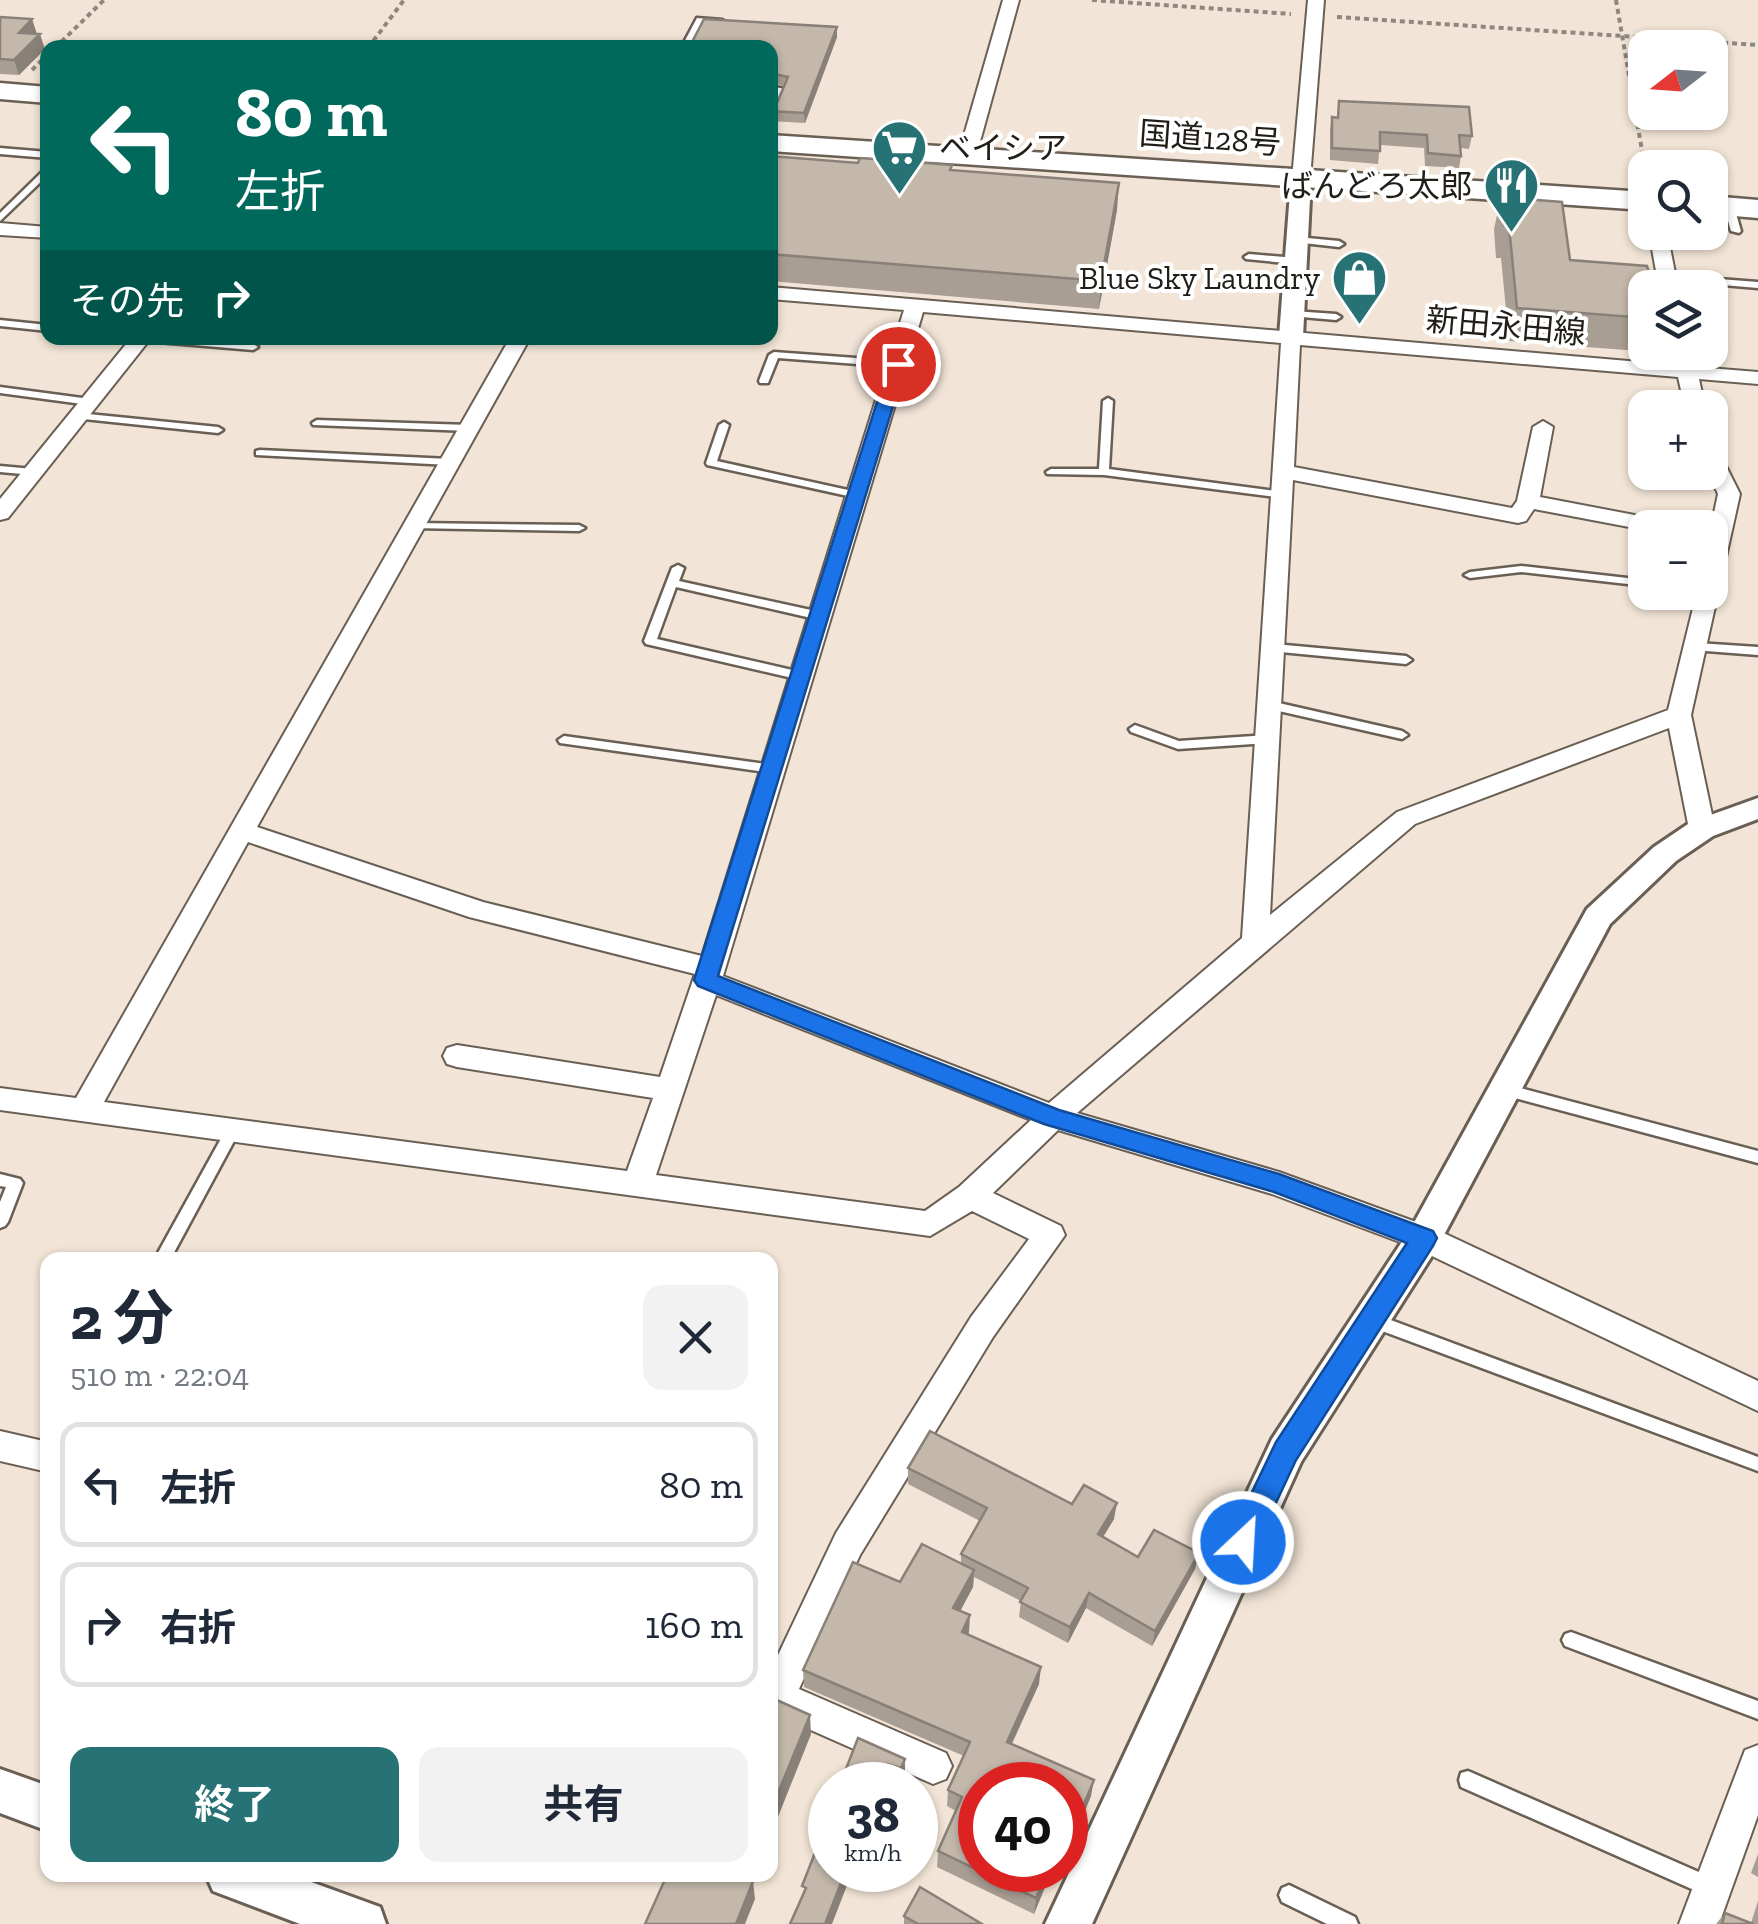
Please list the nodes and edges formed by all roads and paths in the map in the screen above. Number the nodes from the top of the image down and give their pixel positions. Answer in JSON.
{"nodes":[{"id":1,"x":104,"y":0,"type":"edge"},
{"id":2,"x":404,"y":0,"type":"edge"},
{"id":3,"x":1011,"y":0,"type":"edge"},
{"id":4,"x":1092,"y":0,"type":"edge"},
{"id":5,"x":1616,"y":0,"type":"edge"},
{"id":6,"x":1316,"y":8,"type":"edge"},
{"id":7,"x":736,"y":23,"type":"edge"},
{"id":8,"x":1622,"y":36,"type":"junction"},
{"id":9,"x":62,"y":40,"type":"edge"},
{"id":10,"x":374,"y":40,"type":"edge"},
{"id":11,"x":689,"y":40,"type":"edge"},
{"id":12,"x":1758,"y":45,"type":"edge"},
{"id":13,"x":3,"y":94,"type":"edge"},
{"id":14,"x":40,"y":95,"type":"edge"},
{"id":15,"x":778,"y":144,"type":"edge"},
{"id":16,"x":0,"y":150,"type":"edge"},
{"id":17,"x":1642,"y":150,"type":"edge"},
{"id":18,"x":40,"y":153,"type":"edge"},
{"id":19,"x":967,"y":156,"type":"junction"},
{"id":20,"x":40,"y":177,"type":"edge"},
{"id":21,"x":1301,"y":179,"type":"junction"},
{"id":22,"x":1628,"y":202,"type":"edge"},
{"id":23,"x":0,"y":218,"type":"edge"},
{"id":24,"x":0,"y":229,"type":"edge"},
{"id":25,"x":40,"y":232,"type":"edge"},
{"id":26,"x":1339,"y":244,"type":"dead end"},
{"id":27,"x":1297,"y":250,"type":"junction"},
{"id":28,"x":1249,"y":257,"type":"dead end"},
{"id":29,"x":1728,"y":284,"type":"edge"},
{"id":30,"x":1758,"y":285,"type":"edge"},
{"id":31,"x":778,"y":294,"type":"edge"},
{"id":32,"x":915,"y":306,"type":"junction"},
{"id":33,"x":1336,"y":317,"type":"dead end"},
{"id":34,"x":0,"y":323,"type":"edge"},
{"id":35,"x":1292,"y":325,"type":"junction"},
{"id":36,"x":40,"y":327,"type":"edge"},
{"id":37,"x":137,"y":345,"type":"edge"},
{"id":38,"x":229,"y":345,"type":"edge"},
{"id":39,"x":516,"y":345,"type":"edge"},
{"id":40,"x":253,"y":347,"type":"dead end"},
{"id":41,"x":1628,"y":357,"type":"edge"},
{"id":42,"x":898,"y":364,"type":"junction"},
{"id":43,"x":1721,"y":370,"type":"edge"},
{"id":44,"x":1758,"y":378,"type":"edge"},
{"id":45,"x":764,"y":381,"type":"dead end"},
{"id":46,"x":0,"y":390,"type":"edge"},
{"id":47,"x":1108,"y":401,"type":"dead end"},
{"id":48,"x":84,"y":409,"type":"junction"},
{"id":49,"x":317,"y":423,"type":"dead end"},
{"id":50,"x":724,"y":425,"type":"dead end"},
{"id":51,"x":1543,"y":426,"type":"dead end"},
{"id":52,"x":469,"y":428,"type":"junction"},
{"id":53,"x":218,"y":430,"type":"dead end"},
{"id":54,"x":260,"y":452,"type":"dead end"},
{"id":55,"x":450,"y":462,"type":"junction"},
{"id":56,"x":0,"y":469,"type":"edge"},
{"id":57,"x":33,"y":472,"type":"junction"},
{"id":58,"x":1051,"y":472,"type":"dead end"},
{"id":59,"x":1104,"y":472,"type":"junction"},
{"id":60,"x":1284,"y":484,"type":"junction"},
{"id":61,"x":857,"y":495,"type":"junction"},
{"id":62,"x":1528,"y":501,"type":"junction"},
{"id":63,"x":0,"y":513,"type":"edge"},
{"id":64,"x":1628,"y":521,"type":"edge"},
{"id":65,"x":414,"y":526,"type":"junction"},
{"id":66,"x":579,"y":528,"type":"dead end"},
{"id":67,"x":678,"y":568,"type":"dead end"},
{"id":68,"x":1470,"y":575,"type":"dead end"},
{"id":69,"x":1628,"y":581,"type":"edge"},
{"id":70,"x":673,"y":583,"type":"junction"},
{"id":71,"x":1705,"y":610,"type":"edge"},
{"id":72,"x":820,"y":616,"type":"junction"},
{"id":73,"x":1698,"y":647,"type":"junction"},
{"id":74,"x":1274,"y":648,"type":"junction"},
{"id":75,"x":1758,"y":650,"type":"edge"},
{"id":76,"x":1406,"y":660,"type":"dead end"},
{"id":77,"x":802,"y":676,"type":"junction"},
{"id":78,"x":1270,"y":705,"type":"junction"},
{"id":79,"x":1679,"y":715,"type":"junction"},
{"id":80,"x":1135,"y":729,"type":"dead end"},
{"id":81,"x":1402,"y":735,"type":"dead end"},
{"id":82,"x":564,"y":740,"type":"dead end"},
{"id":83,"x":1268,"y":740,"type":"junction"},
{"id":84,"x":773,"y":769,"type":"junction"},
{"id":85,"x":1758,"y":808,"type":"edge"},
{"id":86,"x":1702,"y":829,"type":"junction"},
{"id":87,"x":242,"y":831,"type":"junction"},
{"id":88,"x":1255,"y":942,"type":"junction"},
{"id":89,"x":707,"y":974,"type":"junction"},
{"id":90,"x":457,"y":1056,"type":"dead end"},
{"id":91,"x":669,"y":1089,"type":"junction"},
{"id":92,"x":1504,"y":1090,"type":"junction"},
{"id":93,"x":0,"y":1099,"type":"edge"},
{"id":94,"x":84,"y":1110,"type":"junction"},
{"id":95,"x":1053,"y":1117,"type":"junction"},
{"id":96,"x":233,"y":1130,"type":"junction"},
{"id":97,"x":1758,"y":1157,"type":"edge"},
{"id":98,"x":0,"y":1180,"type":"edge"},
{"id":99,"x":638,"y":1184,"type":"junction"},
{"id":100,"x":970,"y":1196,"type":"junction"},
{"id":101,"x":0,"y":1222,"type":"edge"},
{"id":102,"x":1424,"y":1238,"type":"junction"},
{"id":103,"x":166,"y":1252,"type":"edge"},
{"id":104,"x":1371,"y":1320,"type":"junction"},
{"id":105,"x":1758,"y":1398,"type":"edge"},
{"id":106,"x":0,"y":1446,"type":"edge"},
{"id":107,"x":40,"y":1455,"type":"edge"},
{"id":108,"x":1758,"y":1464,"type":"edge"},
{"id":109,"x":1570,"y":1640,"type":"dead end"},
{"id":110,"x":778,"y":1688,"type":"edge"},
{"id":111,"x":778,"y":1698,"type":"edge"},
{"id":112,"x":1758,"y":1710,"type":"edge"},
{"id":113,"x":924,"y":1762,"type":"edge"},
{"id":114,"x":1758,"y":1763,"type":"edge"},
{"id":115,"x":1468,"y":1780,"type":"dead end"},
{"id":116,"x":0,"y":1791,"type":"edge"},
{"id":117,"x":40,"y":1806,"type":"edge"},
{"id":118,"x":242,"y":1882,"type":"edge"},
{"id":119,"x":1289,"y":1895,"type":"dead end"},
{"id":120,"x":1707,"y":1906,"type":"edge"},
{"id":121,"x":296,"y":1912,"type":"edge"},
{"id":122,"x":363,"y":1924,"type":"edge"},
{"id":123,"x":1068,"y":1924,"type":"edge"},
{"id":124,"x":1348,"y":1924,"type":"edge"}],
"edges":[{"from":1,"to":9,"type":"path"},
{"from":2,"to":10,"type":"path"},
{"from":3,"to":19,"type":"street"},
{"from":4,"to":6,"type":"path"},
{"from":5,"to":8,"type":"path"},
{"from":6,"to":8,"type":"path"},
{"from":6,"to":21,"type":"street"},
{"from":7,"to":11,"type":"lane"},
{"from":8,"to":12,"type":"path"},
{"from":8,"to":17,"type":"path"},
{"from":13,"to":14,"type":"highway"},
{"from":15,"to":19,"type":"highway","name":"国道128号"},
{"from":16,"to":18,"type":"lane"},
{"from":19,"to":21,"type":"highway","name":"国道128号"},
{"from":20,"to":23,"type":"lane"},
{"from":21,"to":22,"type":"highway","name":"国道128号"},
{"from":21,"to":27,"type":"street"},
{"from":24,"to":25,"type":"street"},
{"from":26,"to":27,"type":"lane"},
{"from":27,"to":28,"type":"lane"},
{"from":27,"to":35,"type":"street"},
{"from":29,"to":30,"type":"lane"},
{"from":31,"to":32,"type":"street","name":"新田永田線"},
{"from":32,"to":35,"type":"street","name":"新田永田線"},
{"from":32,"to":42,"type":"street"},
{"from":33,"to":35,"type":"lane"},
{"from":34,"to":36,"type":"lane"},
{"from":35,"to":41,"type":"street","name":"新田永田線"},
{"from":35,"to":60,"type":"street"},
{"from":37,"to":48,"type":"street"},
{"from":38,"to":40,"type":"lane"},
{"from":39,"to":52,"type":"street"},
{"from":42,"to":45,"type":"lane"},
{"from":42,"to":61,"type":"street"},
{"from":43,"to":44,"type":"street","name":"新田永田線"},
{"from":46,"to":48,"type":"lane"},
{"from":47,"to":59,"type":"lane"},
{"from":48,"to":53,"type":"lane"},
{"from":48,"to":57,"type":"street"},
{"from":49,"to":52,"type":"lane"},
{"from":50,"to":61,"type":"lane"},
{"from":51,"to":62,"type":"street"},
{"from":52,"to":55,"type":"street"},
{"from":54,"to":55,"type":"lane"},
{"from":55,"to":65,"type":"street"},
{"from":56,"to":57,"type":"lane"},
{"from":57,"to":63,"type":"street"},
{"from":58,"to":59,"type":"lane"},
{"from":59,"to":60,"type":"lane"},
{"from":60,"to":62,"type":"street"},
{"from":60,"to":74,"type":"street"},
{"from":61,"to":72,"type":"street"},
{"from":62,"to":64,"type":"street"},
{"from":65,"to":66,"type":"lane"},
{"from":65,"to":87,"type":"street"},
{"from":67,"to":70,"type":"lane"},
{"from":68,"to":69,"type":"lane"},
{"from":70,"to":72,"type":"lane"},
{"from":70,"to":77,"type":"lane"},
{"from":71,"to":73,"type":"street"},
{"from":72,"to":77,"type":"street"},
{"from":73,"to":75,"type":"lane"},
{"from":73,"to":79,"type":"street"},
{"from":74,"to":76,"type":"lane"},
{"from":74,"to":78,"type":"street"},
{"from":77,"to":84,"type":"street"},
{"from":78,"to":81,"type":"lane"},
{"from":78,"to":83,"type":"street"},
{"from":79,"to":86,"type":"street"},
{"from":79,"to":88,"type":"street"},
{"from":80,"to":83,"type":"lane"},
{"from":82,"to":84,"type":"lane"},
{"from":83,"to":88,"type":"street"},
{"from":84,"to":89,"type":"street"},
{"from":85,"to":86,"type":"street"},
{"from":86,"to":92,"type":"street"},
{"from":87,"to":89,"type":"street"},
{"from":87,"to":94,"type":"street"},
{"from":88,"to":95,"type":"street"},
{"from":89,"to":91,"type":"street"},
{"from":89,"to":95,"type":"street"},
{"from":90,"to":91,"type":"street"},
{"from":91,"to":99,"type":"street"},
{"from":92,"to":97,"type":"lane"},
{"from":92,"to":102,"type":"street"},
{"from":93,"to":94,"type":"street"},
{"from":94,"to":96,"type":"street"},
{"from":95,"to":100,"type":"street"},
{"from":95,"to":102,"type":"street"},
{"from":96,"to":99,"type":"street"},
{"from":96,"to":103,"type":"lane"},
{"from":98,"to":101,"type":"lane"},
{"from":99,"to":100,"type":"street"},
{"from":100,"to":110,"type":"street"},
{"from":102,"to":104,"type":"street"},
{"from":102,"to":105,"type":"street"},
{"from":104,"to":108,"type":"lane"},
{"from":104,"to":123,"type":"street"},
{"from":106,"to":107,"type":"street"},
{"from":109,"to":112,"type":"lane"},
{"from":111,"to":113,"type":"street"},
{"from":114,"to":120,"type":"street"},
{"from":115,"to":120,"type":"lane"},
{"from":116,"to":117,"type":"street"},
{"from":118,"to":121,"type":"street"},
{"from":119,"to":124,"type":"lane"},
{"from":121,"to":122,"type":"street"}]}
